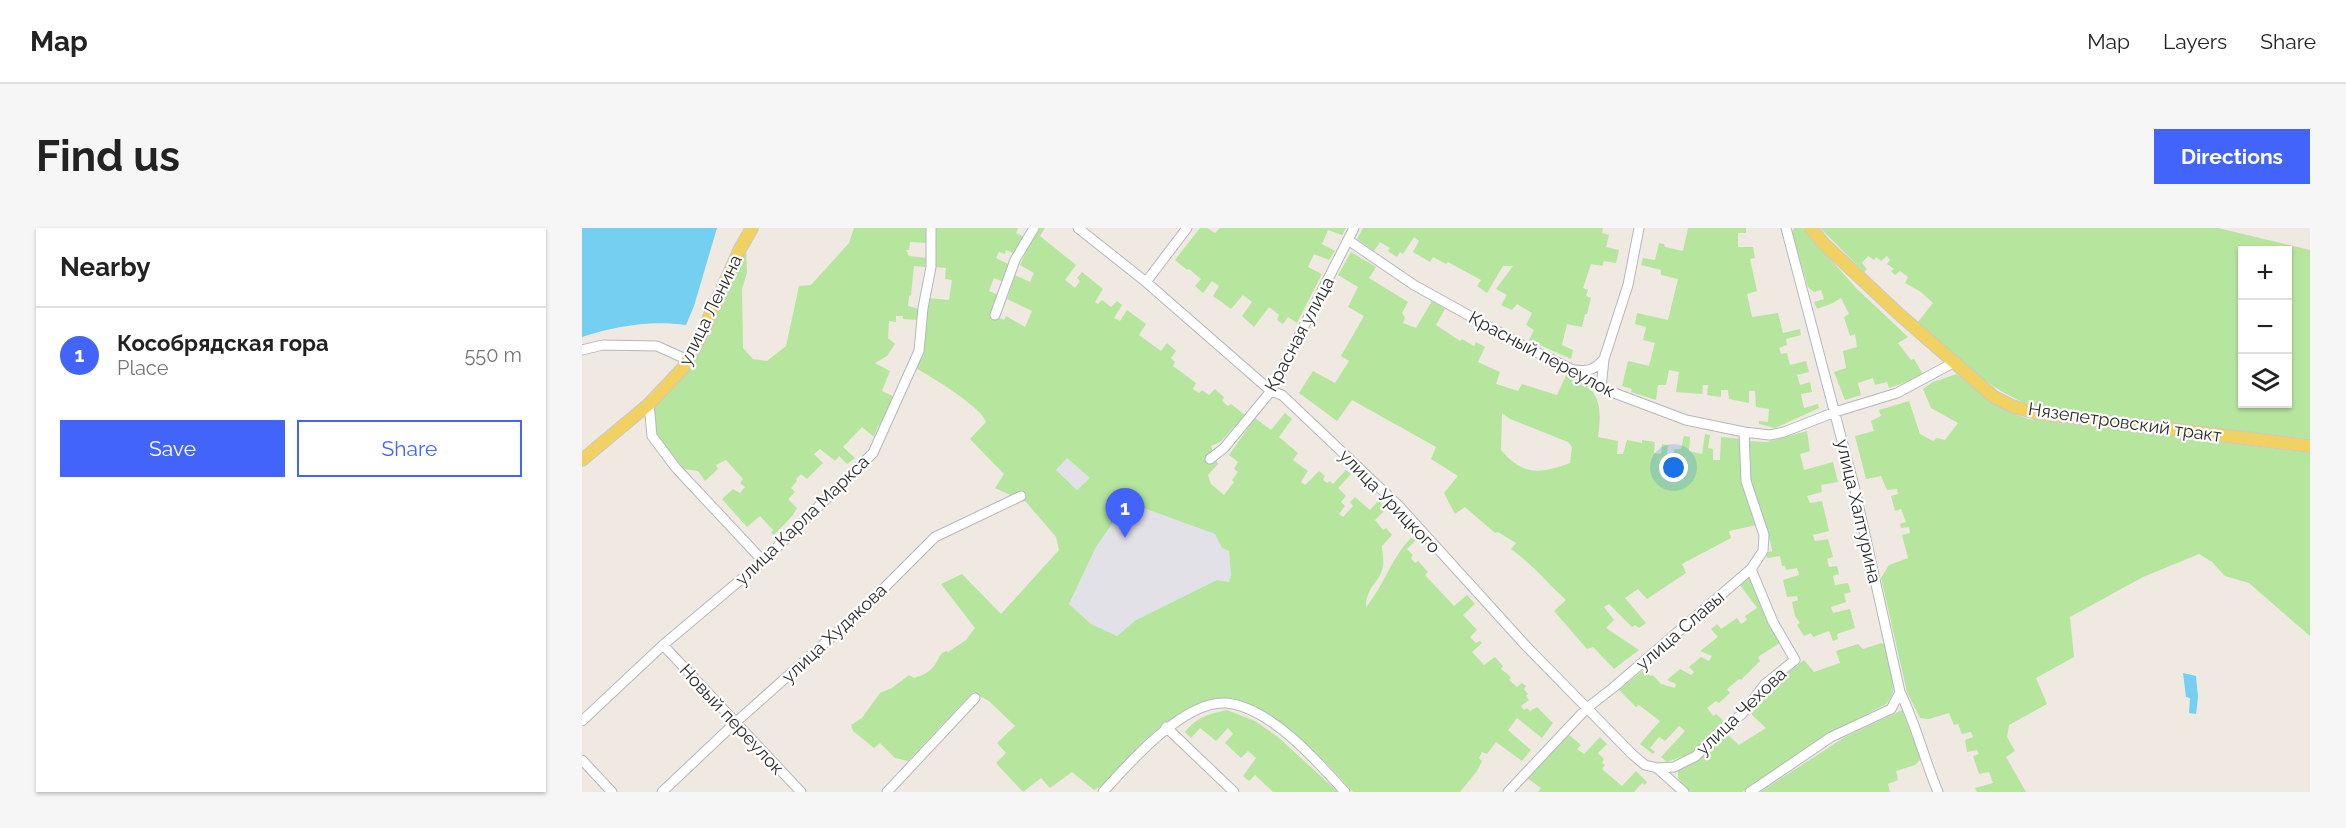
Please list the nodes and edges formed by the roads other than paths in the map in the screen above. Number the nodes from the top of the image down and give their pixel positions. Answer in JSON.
{"nodes":[{"id":1,"x":752,"y":228,"type":"edge"},
{"id":2,"x":931,"y":228,"type":"edge"},
{"id":3,"x":1034,"y":228,"type":"edge"},
{"id":4,"x":1077,"y":228,"type":"edge"},
{"id":5,"x":1187,"y":228,"type":"edge"},
{"id":6,"x":1354,"y":228,"type":"edge"},
{"id":7,"x":1639,"y":228,"type":"edge"},
{"id":8,"x":1786,"y":228,"type":"edge"},
{"id":9,"x":1811,"y":228,"type":"edge"},
{"id":10,"x":1348,"y":240,"type":"junction"},
{"id":11,"x":1146,"y":282,"type":"junction"},
{"id":12,"x":995,"y":315,"type":"dead end"},
{"id":13,"x":582,"y":350,"type":"edge"},
{"id":14,"x":1604,"y":359,"type":"junction"},
{"id":15,"x":688,"y":360,"type":"junction"},
{"id":16,"x":1953,"y":363,"type":"junction"},
{"id":17,"x":1573,"y":370,"type":"junction"},
{"id":18,"x":1601,"y":388,"type":"junction"},
{"id":19,"x":1271,"y":391,"type":"junction"},
{"id":20,"x":649,"y":404,"type":"junction"},
{"id":21,"x":1835,"y":412,"type":"junction"},
{"id":22,"x":1744,"y":432,"type":"junction"},
{"id":23,"x":2310,"y":446,"type":"edge"},
{"id":24,"x":1210,"y":459,"type":"dead end"},
{"id":25,"x":582,"y":460,"type":"edge"},
{"id":26,"x":1021,"y":496,"type":"dead end"},
{"id":27,"x":763,"y":561,"type":"junction"},
{"id":28,"x":1751,"y":569,"type":"junction"},
{"id":29,"x":663,"y":645,"type":"junction"},
{"id":30,"x":1900,"y":692,"type":"junction"},
{"id":31,"x":975,"y":698,"type":"dead end"},
{"id":32,"x":1587,"y":708,"type":"junction"},
{"id":33,"x":582,"y":721,"type":"edge"},
{"id":34,"x":735,"y":723,"type":"junction"},
{"id":35,"x":1166,"y":727,"type":"junction"},
{"id":36,"x":582,"y":760,"type":"edge"},
{"id":37,"x":1657,"y":768,"type":"junction"},
{"id":38,"x":1109,"y":790,"type":"edge"},
{"id":39,"x":612,"y":792,"type":"edge"},
{"id":40,"x":662,"y":792,"type":"edge"},
{"id":41,"x":801,"y":792,"type":"edge"},
{"id":42,"x":887,"y":792,"type":"edge"},
{"id":43,"x":1234,"y":792,"type":"edge"},
{"id":44,"x":1345,"y":792,"type":"edge"},
{"id":45,"x":1508,"y":792,"type":"edge"},
{"id":46,"x":1684,"y":792,"type":"edge"},
{"id":47,"x":1750,"y":792,"type":"edge"},
{"id":48,"x":1938,"y":792,"type":"edge"}],
"edges":[{"from":1,"to":15,"type":"main road","name":"улица Ленина"},
{"from":2,"to":27,"type":"street","name":"улица Карла Маркса"},
{"from":3,"to":12,"type":"street"},
{"from":4,"to":11,"type":"street","name":"улица Урицкого"},
{"from":5,"to":11,"type":"street"},
{"from":6,"to":10,"type":"street","name":"Красная улица"},
{"from":7,"to":14,"type":"street"},
{"from":8,"to":21,"type":"street","name":"улица Халтурина"},
{"from":9,"to":16,"type":"main road","name":"Нязепетровский тракт"},
{"from":10,"to":17,"type":"street","name":"Красный переулок"},
{"from":10,"to":19,"type":"street","name":"Красная улица"},
{"from":11,"to":19,"type":"street","name":"улица Урицкого"},
{"from":13,"to":15,"type":"street"},
{"from":14,"to":17,"type":"street"},
{"from":14,"to":18,"type":"street"},
{"from":15,"to":20,"type":"main road","name":"улица Ленина"},
{"from":16,"to":21,"type":"street","name":"Красный переулок"},
{"from":16,"to":23,"type":"main road","name":"Нязепетровский тракт"},
{"from":17,"to":18,"type":"street","name":"Красный переулок"},
{"from":18,"to":22,"type":"street","name":"Красный переулок"},
{"from":19,"to":24,"type":"street","name":"Красная улица"},
{"from":19,"to":32,"type":"street","name":"улица Урицкого"},
{"from":20,"to":25,"type":"main road","name":"улица Ленина"},
{"from":20,"to":27,"type":"street"},
{"from":21,"to":22,"type":"street","name":"Красный переулок"},
{"from":21,"to":30,"type":"street","name":"улица Халтурина"},
{"from":22,"to":28,"type":"street","name":"улица Славы"},
{"from":26,"to":34,"type":"street","name":"улица Худякова"},
{"from":27,"to":29,"type":"street","name":"улица Карла Маркса"},
{"from":28,"to":32,"type":"street","name":"улица Славы"},
{"from":28,"to":37,"type":"street","name":"улица Чехова"},
{"from":29,"to":33,"type":"street","name":"улица Карла Маркса"},
{"from":29,"to":34,"type":"street","name":"Новый переулок"},
{"from":30,"to":47,"type":"street"},
{"from":30,"to":48,"type":"street","name":"улица Халтурина"},
{"from":31,"to":42,"type":"street"},
{"from":32,"to":37,"type":"street","name":"улица Урицкого"},
{"from":32,"to":45,"type":"street","name":"улица Славы"},
{"from":34,"to":40,"type":"street","name":"улица Худякова"},
{"from":34,"to":41,"type":"street","name":"Новый переулок"},
{"from":35,"to":38,"type":"street"},
{"from":35,"to":43,"type":"street"},
{"from":35,"to":44,"type":"street"},
{"from":36,"to":39,"type":"street"},
{"from":37,"to":46,"type":"street","name":"улица Урицкого"}]}
